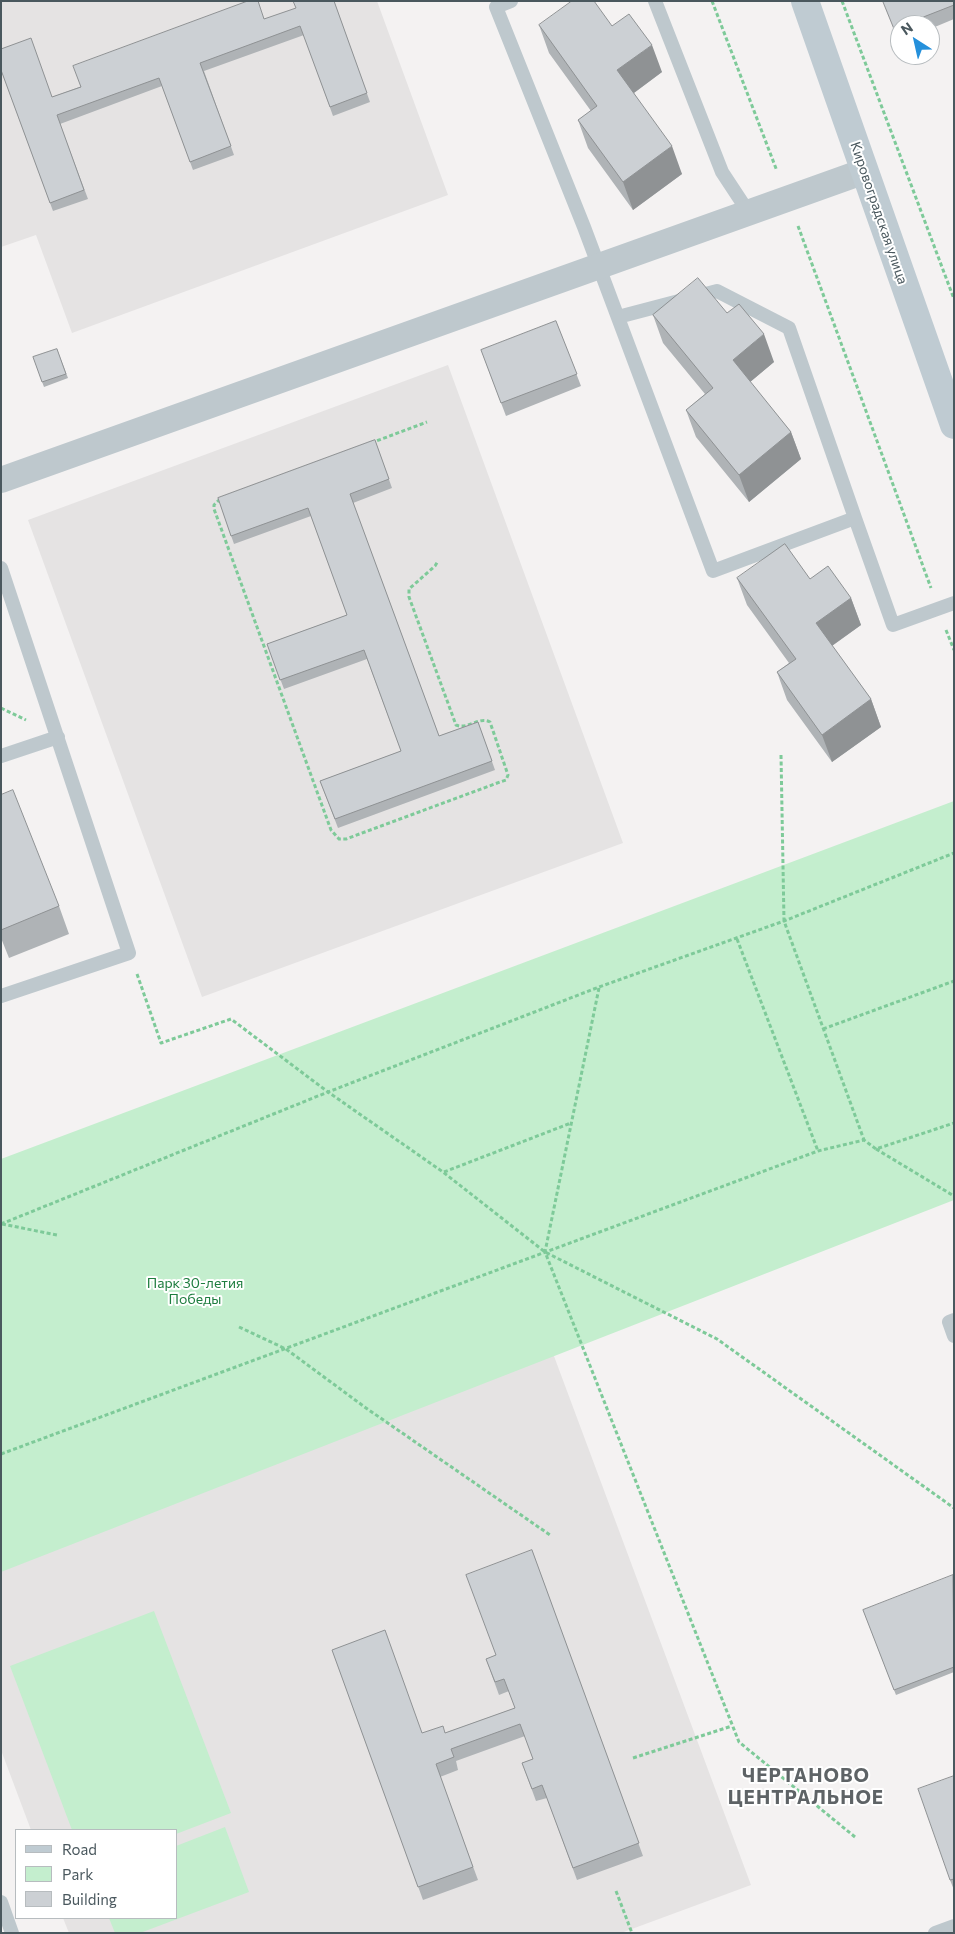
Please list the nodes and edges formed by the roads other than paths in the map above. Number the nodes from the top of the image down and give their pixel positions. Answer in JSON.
{"nodes":[{"id":1,"x":511,"y":1,"type":"edge"},
{"id":2,"x":655,"y":1,"type":"edge"},
{"id":3,"x":805,"y":1,"type":"edge"},
{"id":4,"x":865,"y":171,"type":"junction"},
{"id":5,"x":749,"y":213,"type":"junction"},
{"id":6,"x":598,"y":266,"type":"junction"},
{"id":7,"x":618,"y":317,"type":"junction"},
{"id":8,"x":954,"y":425,"type":"edge"},
{"id":9,"x":1,"y":480,"type":"edge"},
{"id":10,"x":855,"y":518,"type":"junction"},
{"id":11,"x":1,"y":568,"type":"edge"},
{"id":12,"x":954,"y":603,"type":"edge"},
{"id":13,"x":58,"y":737,"type":"junction"},
{"id":14,"x":1,"y":756,"type":"edge"},
{"id":15,"x":1,"y":996,"type":"edge"},
{"id":16,"x":954,"y":1320,"type":"edge"},
{"id":17,"x":954,"y":1336,"type":"edge"},
{"id":18,"x":1,"y":1902,"type":"edge"},
{"id":19,"x":954,"y":1926,"type":"edge"},
{"id":20,"x":12,"y":1933,"type":"edge"},
{"id":21,"x":935,"y":1933,"type":"edge"}],
"edges":[{"from":1,"to":6,"type":"lane"},
{"from":2,"to":5,"type":"lane"},
{"from":3,"to":4,"type":"street","name":"Кировоградская улица"},
{"from":4,"to":5,"type":"street"},
{"from":4,"to":8,"type":"street","name":"Кировоградская улица"},
{"from":5,"to":6,"type":"street"},
{"from":6,"to":7,"type":"lane"},
{"from":6,"to":9,"type":"street"},
{"from":7,"to":10,"type":"lane"},
{"from":7,"to":10,"type":"lane"},
{"from":10,"to":12,"type":"lane"},
{"from":11,"to":13,"type":"lane"},
{"from":13,"to":14,"type":"lane"},
{"from":13,"to":15,"type":"lane"},
{"from":16,"to":17,"type":"lane"},
{"from":18,"to":20,"type":"lane"},
{"from":19,"to":21,"type":"lane"}]}
